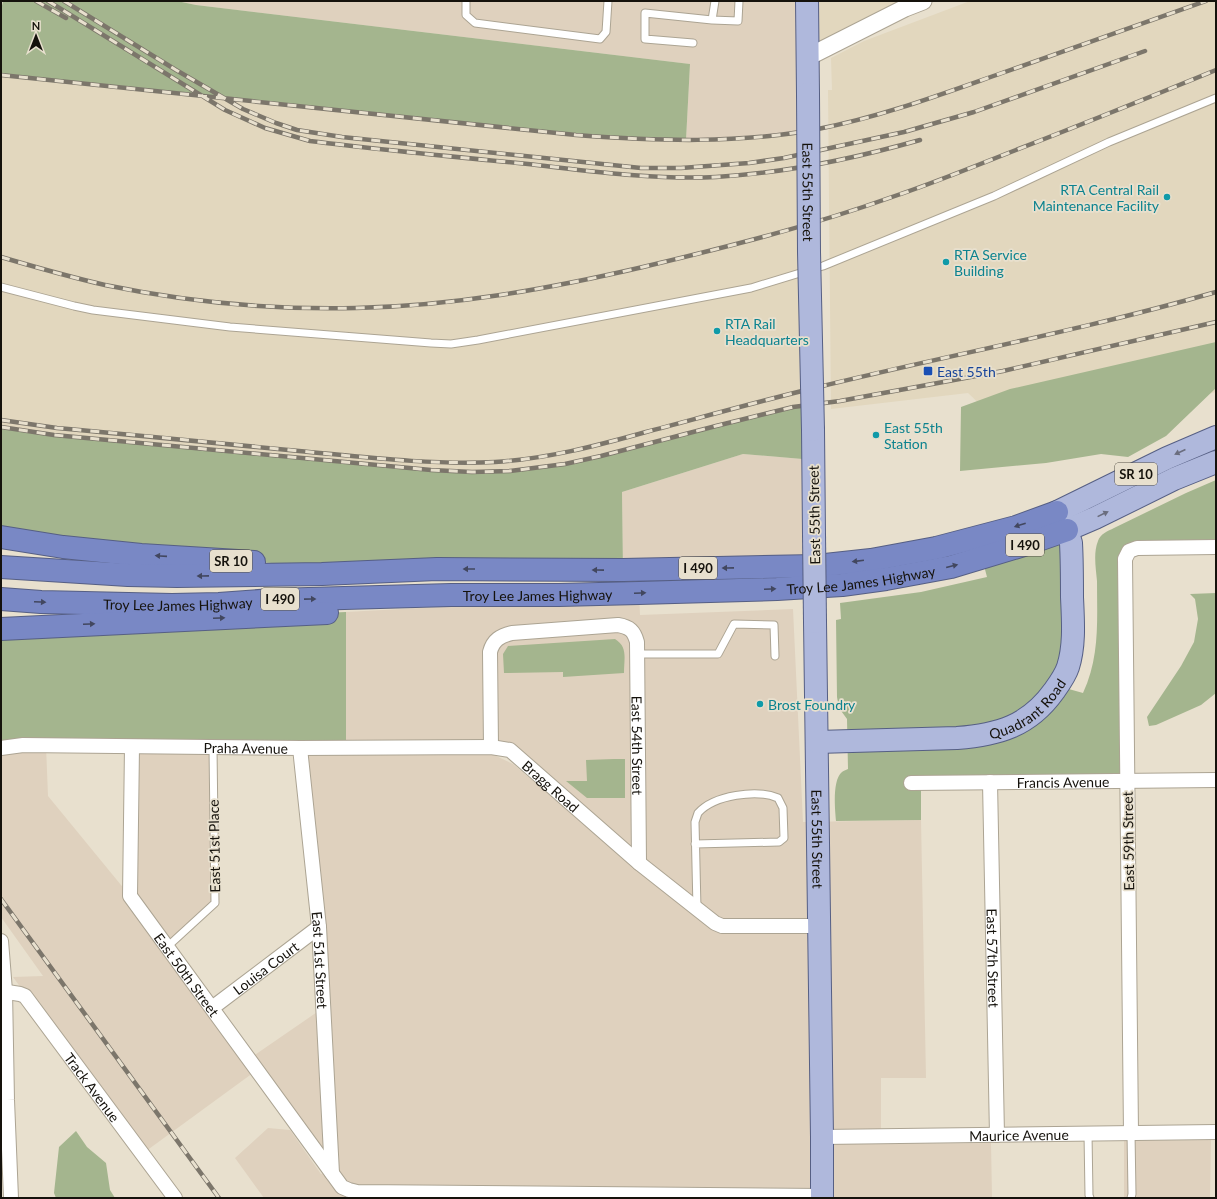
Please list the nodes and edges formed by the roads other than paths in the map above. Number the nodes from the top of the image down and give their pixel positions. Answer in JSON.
{"nodes":[{"id":1,"x":466,"y":1,"type":"edge"},
{"id":2,"x":608,"y":1,"type":"edge"},
{"id":3,"x":715,"y":1,"type":"edge"},
{"id":4,"x":739,"y":1,"type":"edge"},
{"id":5,"x":808,"y":1,"type":"edge"},
{"id":6,"x":923,"y":1,"type":"edge"},
{"id":7,"x":712,"y":20,"type":"junction"},
{"id":8,"x":693,"y":43,"type":"dead end"},
{"id":9,"x":808,"y":57,"type":"junction"},
{"id":10,"x":1216,"y":98,"type":"edge"},
{"id":11,"x":1,"y":287,"type":"edge"},
{"id":12,"x":1216,"y":437,"type":"edge"},
{"id":13,"x":1216,"y":462,"type":"edge"},
{"id":14,"x":1062,"y":521,"type":"junction"},
{"id":15,"x":1,"y":537,"type":"edge"},
{"id":16,"x":1216,"y":548,"type":"edge"},
{"id":17,"x":1,"y":567,"type":"edge"},
{"id":18,"x":438,"y":569,"type":"junction"},
{"id":19,"x":559,"y":595,"type":"junction"},
{"id":20,"x":1,"y":599,"type":"edge"},
{"id":21,"x":50,"y":626,"type":"junction"},
{"id":22,"x":1,"y":629,"type":"edge"},
{"id":23,"x":1,"y":633,"type":"edge"},
{"id":24,"x":637,"y":654,"type":"junction"},
{"id":25,"x":775,"y":656,"type":"dead end"},
{"id":26,"x":817,"y":742,"type":"junction"},
{"id":27,"x":491,"y":747,"type":"junction"},
{"id":28,"x":1,"y":748,"type":"edge"},
{"id":29,"x":132,"y":748,"type":"junction"},
{"id":30,"x":213,"y":748,"type":"junction"},
{"id":31,"x":300,"y":748,"type":"junction"},
{"id":32,"x":1216,"y":780,"type":"edge"},
{"id":33,"x":990,"y":782,"type":"junction"},
{"id":34,"x":1127,"y":782,"type":"junction"},
{"id":35,"x":911,"y":783,"type":"dead end"},
{"id":36,"x":696,"y":844,"type":"junction"},
{"id":37,"x":639,"y":863,"type":"junction"},
{"id":38,"x":697,"y":909,"type":"junction"},
{"id":39,"x":819,"y":926,"type":"junction"},
{"id":40,"x":319,"y":927,"type":"junction"},
{"id":41,"x":1,"y":941,"type":"edge"},
{"id":42,"x":167,"y":947,"type":"junction"},
{"id":43,"x":3,"y":991,"type":"edge"},
{"id":44,"x":212,"y":1008,"type":"junction"},
{"id":45,"x":4,"y":1100,"type":"edge"},
{"id":46,"x":1216,"y":1132,"type":"edge"},
{"id":47,"x":1131,"y":1133,"type":"junction"},
{"id":48,"x":1088,"y":1134,"type":"junction"},
{"id":49,"x":997,"y":1135,"type":"junction"},
{"id":50,"x":822,"y":1137,"type":"junction"},
{"id":51,"x":332,"y":1173,"type":"junction"},
{"id":52,"x":822,"y":1197,"type":"edge"},
{"id":53,"x":11,"y":1198,"type":"edge"},
{"id":54,"x":175,"y":1198,"type":"edge"},
{"id":55,"x":1090,"y":1198,"type":"edge"},
{"id":56,"x":1131,"y":1198,"type":"edge"}],
"edges":[{"from":1,"to":2,"type":"lane"},
{"from":3,"to":7,"type":"lane"},
{"from":4,"to":7,"type":"lane"},
{"from":5,"to":9,"type":"main road","name":"East 55th Street"},
{"from":6,"to":9,"type":"street"},
{"from":7,"to":8,"type":"lane"},
{"from":9,"to":26,"type":"main road","name":"East 55th Street","bridge":true},
{"from":10,"to":11,"type":"lane"},
{"from":12,"to":14,"type":"main road","number":"SR 10","one_way":true},
{"from":14,"to":13,"type":"main road","number":"SR 10","one_way":true},
{"from":14,"to":18,"type":"highway","name":"Troy Lee James Highway","number":"I 490","one_way":true},
{"from":19,"to":14,"type":"highway","name":"Troy Lee James Highway","number":"I 490","one_way":true},
{"from":14,"to":26,"type":"main road","name":"Quadrant Road"},
{"from":18,"to":15,"type":"highway","number":"SR 10","one_way":true},
{"from":16,"to":34,"type":"street","name":"East 59th Street"},
{"from":18,"to":17,"type":"highway","name":"Troy Lee James Highway","number":"I 490","one_way":true},
{"from":20,"to":19,"type":"highway","name":"Troy Lee James Highway","number":"I 490","one_way":true},
{"from":21,"to":19,"type":"highway","one_way":true},
{"from":21,"to":22,"type":"highway"},
{"from":21,"to":23,"type":"highway"},
{"from":24,"to":25,"type":"lane"},
{"from":24,"to":27,"type":"street","name":"East 54th Street"},
{"from":24,"to":37,"type":"street","name":"East 54th Street"},
{"from":26,"to":39,"type":"main road","name":"East 55th Street"},
{"from":27,"to":31,"type":"street","name":"Praha Avenue"},
{"from":27,"to":37,"type":"street","name":"Bragg Road"},
{"from":28,"to":29,"type":"street","name":"Praha Avenue"},
{"from":29,"to":30,"type":"street","name":"Praha Avenue"},
{"from":29,"to":42,"type":"street","name":"East 50th Street"},
{"from":30,"to":31,"type":"street","name":"Praha Avenue"},
{"from":30,"to":42,"type":"lane","name":"East 51st Place"},
{"from":31,"to":40,"type":"street","name":"East 51st Street"},
{"from":32,"to":34,"type":"street","name":"Francis Avenue"},
{"from":33,"to":34,"type":"street","name":"Francis Avenue"},
{"from":33,"to":35,"type":"street","name":"Francis Avenue"},
{"from":33,"to":49,"type":"street","name":"East 57th Street"},
{"from":34,"to":47,"type":"street","name":"East 59th Street"},
{"from":36,"to":36,"type":"lane"},
{"from":36,"to":38,"type":"lane"},
{"from":37,"to":38,"type":"street","name":"Bragg Road"},
{"from":38,"to":39,"type":"street","name":"Bragg Road"},
{"from":39,"to":50,"type":"main road","name":"East 55th Street"},
{"from":40,"to":44,"type":"street","name":"Louisa Court"},
{"from":40,"to":51,"type":"street","name":"East 51st Street"},
{"from":41,"to":43,"type":"street"},
{"from":42,"to":44,"type":"street","name":"East 50th Street"},
{"from":43,"to":45,"type":"street"},
{"from":43,"to":54,"type":"street","name":"Track Avenue"},
{"from":44,"to":51,"type":"street","name":"East 50th Street"},
{"from":45,"to":53,"type":"street"},
{"from":46,"to":47,"type":"street","name":"Maurice Avenue"},
{"from":47,"to":48,"type":"street","name":"Maurice Avenue"},
{"from":47,"to":56,"type":"lane"},
{"from":48,"to":49,"type":"street","name":"Maurice Avenue"},
{"from":48,"to":55,"type":"lane"},
{"from":49,"to":50,"type":"street","name":"Maurice Avenue"},
{"from":50,"to":52,"type":"main road","name":"East 55th Street"},
{"from":51,"to":52,"type":"street","name":"East 50th Street"}]}
